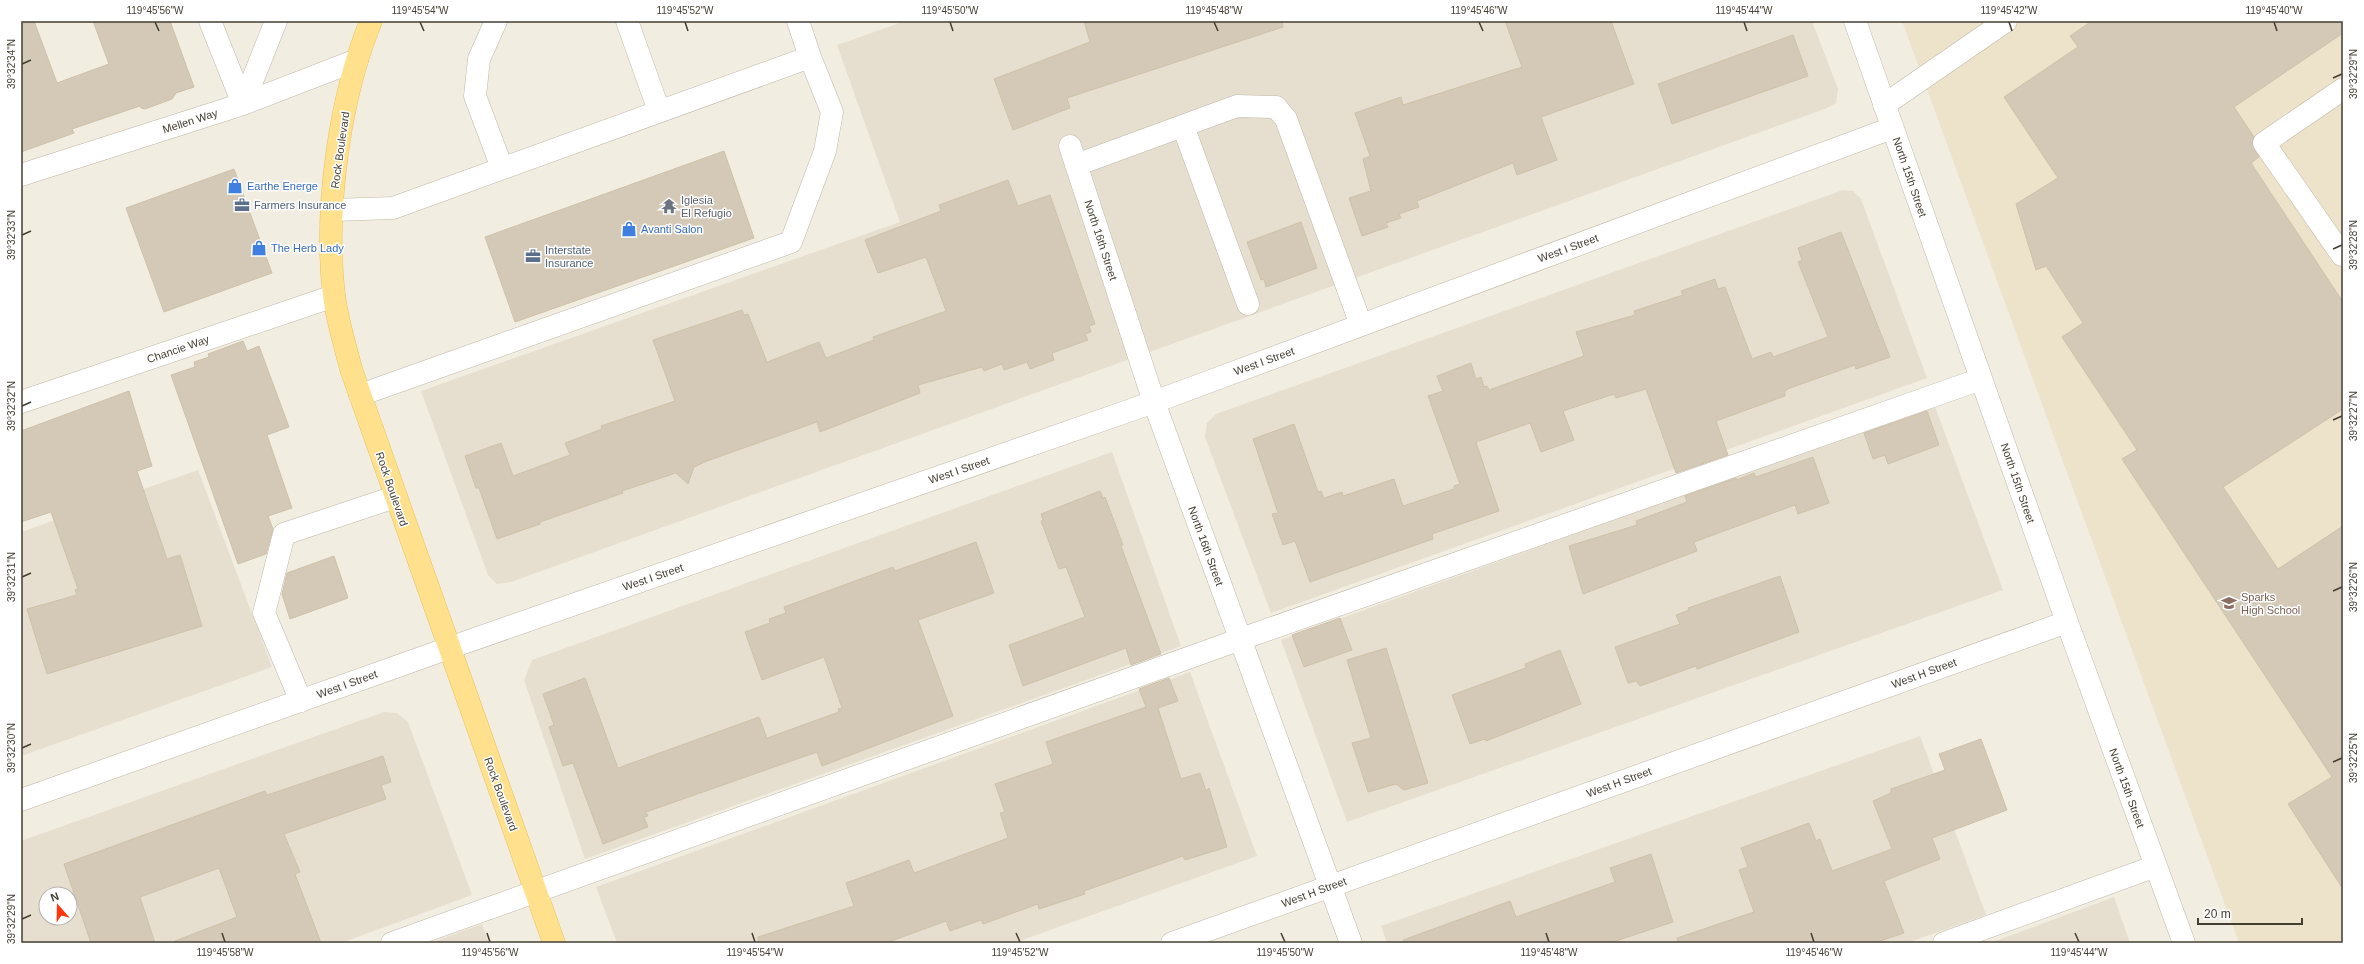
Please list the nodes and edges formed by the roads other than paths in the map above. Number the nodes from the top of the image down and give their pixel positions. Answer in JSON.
{"nodes":[{"id":1,"x":210,"y":21,"type":"edge"},
{"id":2,"x":276,"y":21,"type":"edge"},
{"id":3,"x":371,"y":21,"type":"edge"},
{"id":4,"x":496,"y":21,"type":"edge"},
{"id":5,"x":627,"y":21,"type":"edge"},
{"id":6,"x":798,"y":21,"type":"edge"},
{"id":7,"x":1855,"y":21,"type":"edge"},
{"id":8,"x":2006,"y":21,"type":"edge"},
{"id":9,"x":810,"y":57,"type":"junction"},
{"id":10,"x":357,"y":60,"type":"junction"},
{"id":11,"x":2343,"y":89,"type":"edge"},
{"id":12,"x":243,"y":104,"type":"junction"},
{"id":13,"x":1884,"y":105,"type":"junction"},
{"id":14,"x":659,"y":111,"type":"junction"},
{"id":15,"x":1183,"y":126,"type":"junction"},
{"id":16,"x":1892,"y":128,"type":"junction"},
{"id":17,"x":502,"y":168,"type":"junction"},
{"id":18,"x":21,"y":175,"type":"edge"},
{"id":19,"x":333,"y":210,"type":"junction"},
{"id":20,"x":2342,"y":255,"type":"edge"},
{"id":21,"x":334,"y":296,"type":"junction"},
{"id":22,"x":1248,"y":304,"type":"dead end"},
{"id":23,"x":1361,"y":325,"type":"junction"},
{"id":24,"x":1982,"y":380,"type":"junction"},
{"id":25,"x":360,"y":395,"type":"junction"},
{"id":26,"x":21,"y":402,"type":"edge"},
{"id":27,"x":1154,"y":402,"type":"junction"},
{"id":28,"x":395,"y":497,"type":"junction"},
{"id":29,"x":2067,"y":622,"type":"junction"},
{"id":30,"x":1240,"y":639,"type":"junction"},
{"id":31,"x":449,"y":648,"type":"junction"},
{"id":32,"x":301,"y":701,"type":"junction"},
{"id":33,"x":21,"y":800,"type":"edge"},
{"id":34,"x":2156,"y":866,"type":"junction"},
{"id":35,"x":1330,"y":886,"type":"junction"},
{"id":36,"x":536,"y":891,"type":"junction"},
{"id":37,"x":392,"y":943,"type":"edge"},
{"id":38,"x":554,"y":943,"type":"edge"},
{"id":39,"x":1172,"y":943,"type":"edge"},
{"id":40,"x":1351,"y":943,"type":"edge"},
{"id":41,"x":1944,"y":943,"type":"edge"},
{"id":42,"x":2184,"y":943,"type":"edge"}],
"edges":[{"from":1,"to":12,"type":"street"},
{"from":2,"to":12,"type":"street"},
{"from":3,"to":10,"type":"main road","name":"Rock Boulevard"},
{"from":4,"to":17,"type":"street"},
{"from":5,"to":14,"type":"street"},
{"from":6,"to":9,"type":"street"},
{"from":7,"to":13,"type":"street","name":"North 15th Street"},
{"from":8,"to":13,"type":"street"},
{"from":9,"to":14,"type":"street"},
{"from":9,"to":25,"type":"street"},
{"from":10,"to":12,"type":"street","name":"Mellen Way"},
{"from":10,"to":19,"type":"main road","name":"Rock Boulevard"},
{"from":11,"to":20,"type":"street"},
{"from":12,"to":18,"type":"street","name":"Mellen Way"},
{"from":13,"to":16,"type":"street","name":"North 15th Street"},
{"from":14,"to":17,"type":"street"},
{"from":15,"to":22,"type":"street"},
{"from":15,"to":23,"type":"street"},
{"from":15,"to":27,"type":"street","name":"North 16th Street"},
{"from":16,"to":23,"type":"street","name":"West I Street"},
{"from":16,"to":24,"type":"street","name":"North 15th Street"},
{"from":17,"to":19,"type":"street"},
{"from":19,"to":21,"type":"main road","name":"Rock Boulevard"},
{"from":21,"to":25,"type":"main road","name":"Rock Boulevard"},
{"from":21,"to":26,"type":"street","name":"Chancie Way"},
{"from":23,"to":27,"type":"street","name":"West I Street"},
{"from":24,"to":29,"type":"street","name":"North 15th Street"},
{"from":24,"to":30,"type":"street"},
{"from":25,"to":28,"type":"main road","name":"Rock Boulevard"},
{"from":27,"to":30,"type":"street","name":"North 16th Street"},
{"from":27,"to":31,"type":"street","name":"West I Street"},
{"from":28,"to":31,"type":"main road","name":"Rock Boulevard"},
{"from":28,"to":32,"type":"street"},
{"from":29,"to":34,"type":"street","name":"North 15th Street"},
{"from":29,"to":35,"type":"street","name":"West H Street"},
{"from":30,"to":35,"type":"street","name":"North 16th Street"},
{"from":30,"to":36,"type":"street"},
{"from":31,"to":32,"type":"street","name":"West I Street"},
{"from":31,"to":36,"type":"main road","name":"Rock Boulevard"},
{"from":32,"to":33,"type":"street","name":"West I Street"},
{"from":34,"to":41,"type":"street"},
{"from":34,"to":42,"type":"street","name":"North 15th Street"},
{"from":35,"to":39,"type":"street","name":"West H Street"},
{"from":35,"to":40,"type":"street","name":"North 16th Street"},
{"from":36,"to":37,"type":"street"},
{"from":36,"to":38,"type":"main road","name":"Rock Boulevard"}]}
